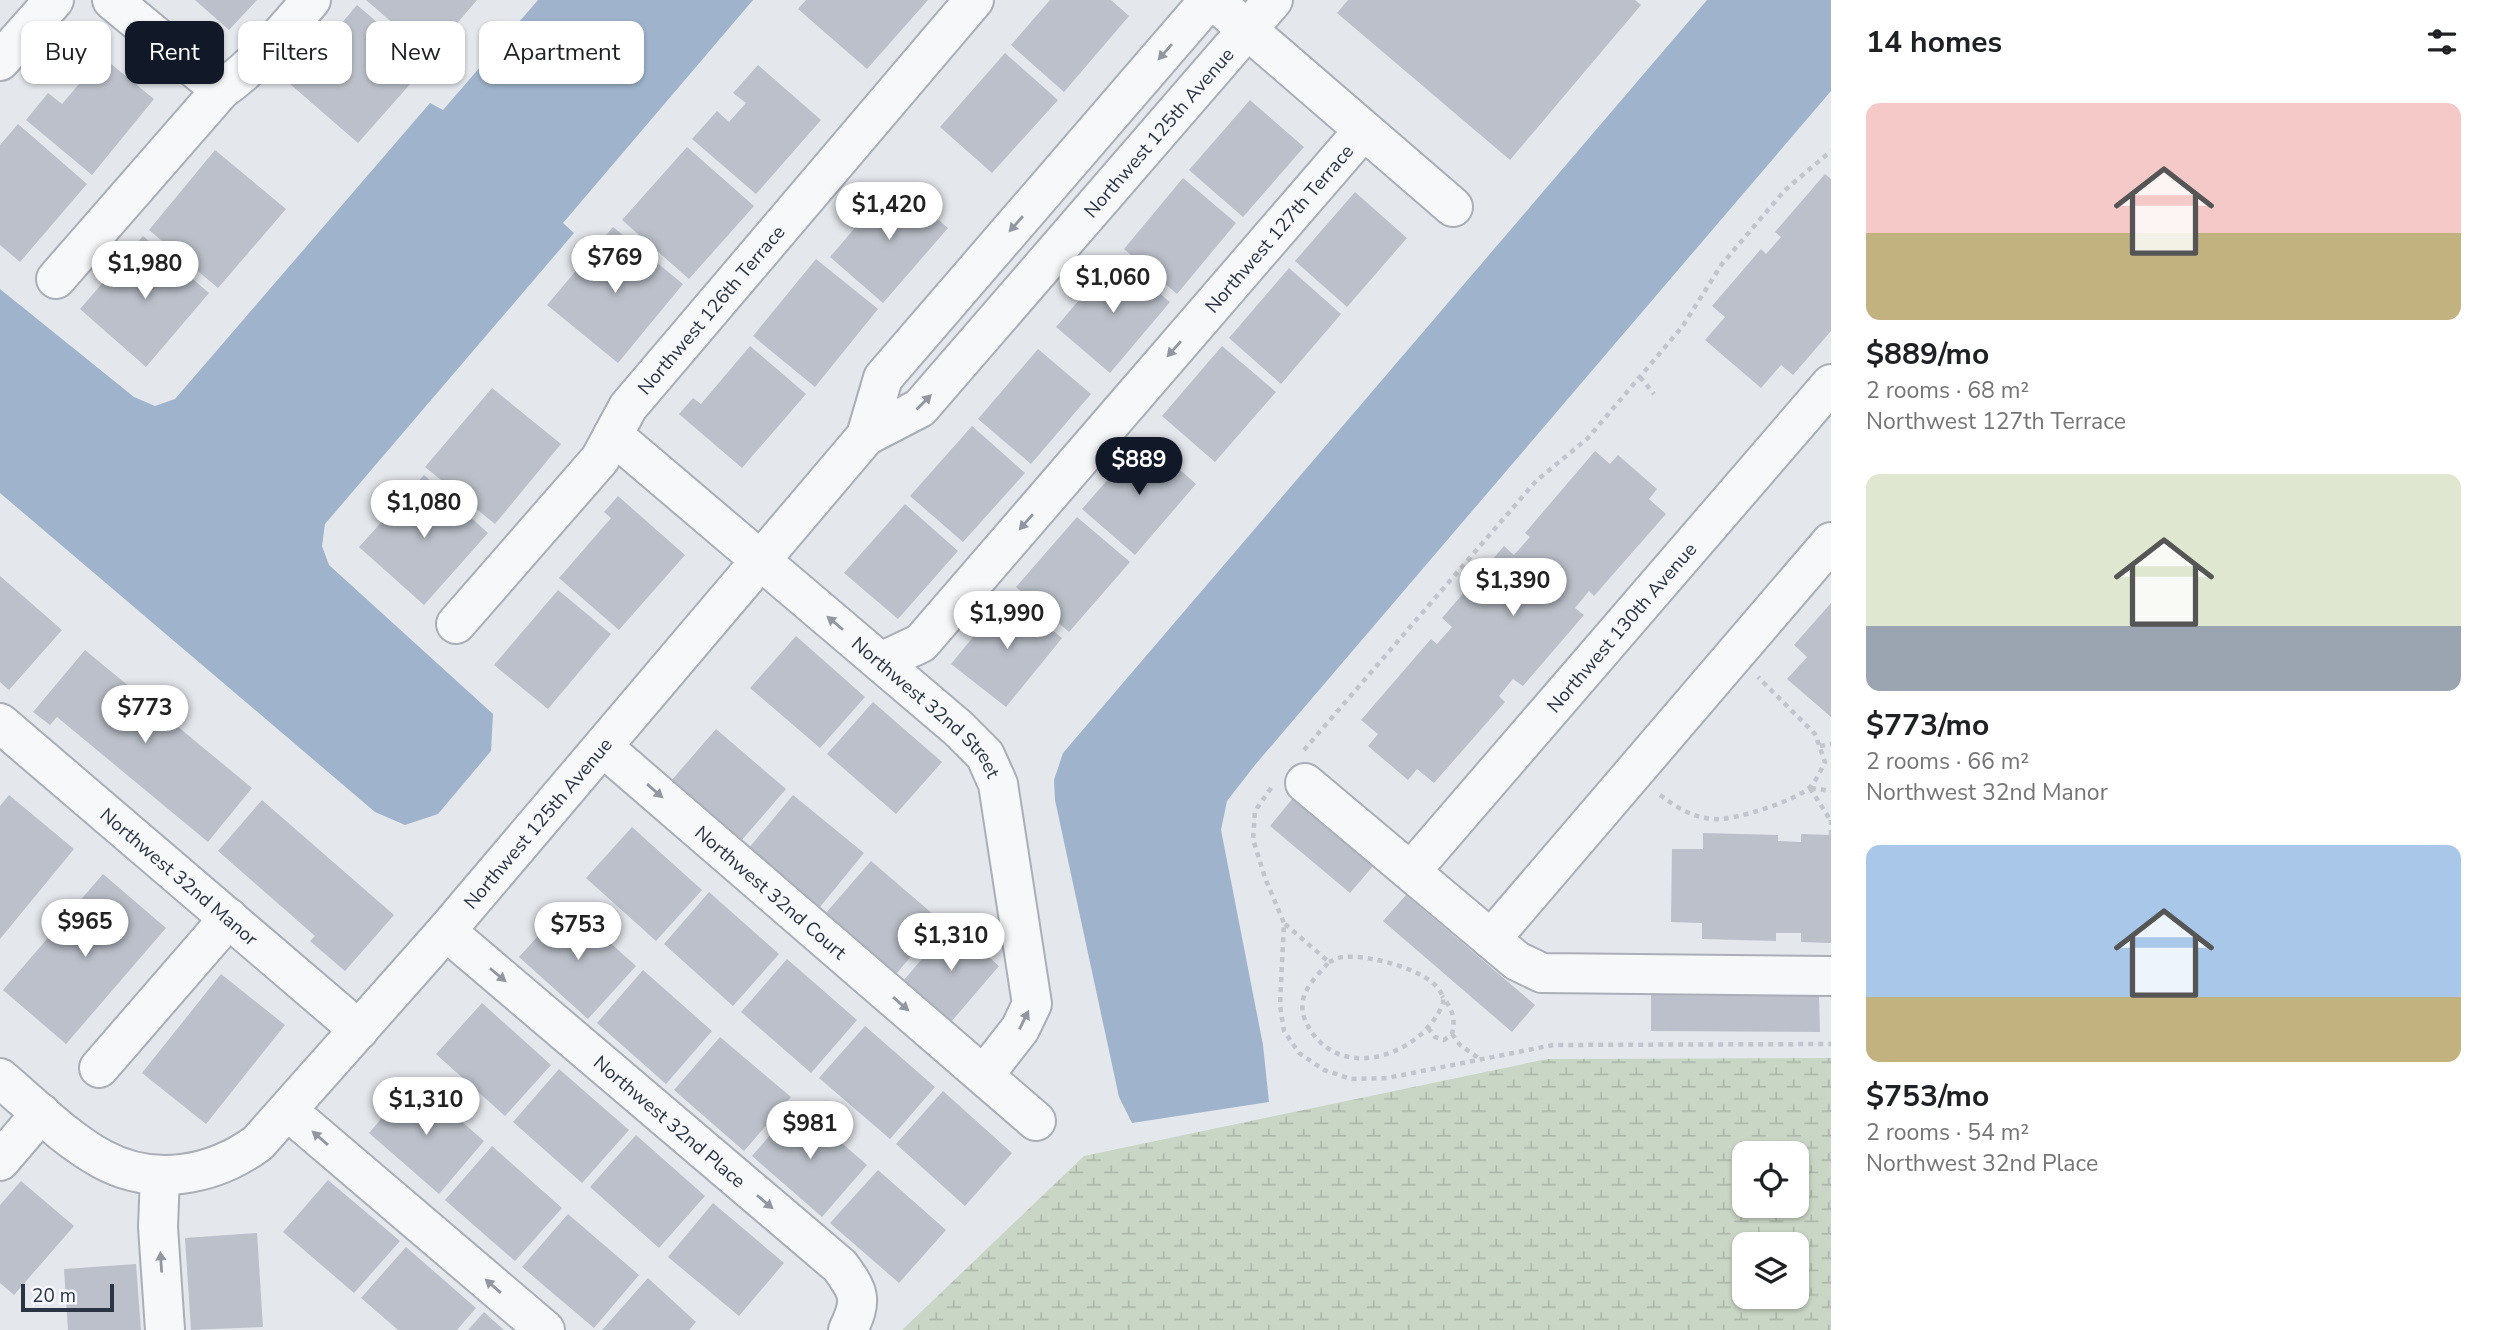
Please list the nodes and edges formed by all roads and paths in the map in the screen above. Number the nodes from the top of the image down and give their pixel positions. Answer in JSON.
{"nodes":[{"id":1,"x":54,"y":0,"type":"edge"},
{"id":2,"x":112,"y":0,"type":"edge"},
{"id":3,"x":311,"y":0,"type":"edge"},
{"id":4,"x":974,"y":0,"type":"edge"},
{"id":5,"x":1211,"y":0,"type":"edge"},
{"id":6,"x":1273,"y":0,"type":"edge"},
{"id":7,"x":1247,"y":30,"type":"junction"},
{"id":8,"x":0,"y":61,"type":"edge"},
{"id":9,"x":221,"y":90,"type":"junction"},
{"id":10,"x":1363,"y":131,"type":"junction"},
{"id":11,"x":1453,"y":207,"type":"dead end"},
{"id":12,"x":56,"y":279,"type":"dead end"},
{"id":13,"x":1640,"y":377,"type":"dead end"},
{"id":14,"x":1831,"y":384,"type":"edge"},
{"id":15,"x":1654,"y":394,"type":"dead end"},
{"id":16,"x":613,"y":435,"type":"junction"},
{"id":17,"x":866,"y":436,"type":"junction"},
{"id":18,"x":1831,"y":542,"type":"edge"},
{"id":19,"x":762,"y":561,"type":"junction"},
{"id":20,"x":456,"y":625,"type":"dead end"},
{"id":21,"x":1735,"y":655,"type":"junction"},
{"id":22,"x":881,"y":662,"type":"junction"},
{"id":23,"x":5,"y":738,"type":"edge"},
{"id":24,"x":1831,"y":744,"type":"edge"},
{"id":25,"x":1820,"y":746,"type":"junction"},
{"id":26,"x":603,"y":747,"type":"junction"},
{"id":27,"x":1632,"y":774,"type":"junction"},
{"id":28,"x":1306,"y":783,"type":"dead end"},
{"id":29,"x":1810,"y":788,"type":"junction"},
{"id":30,"x":1831,"y":791,"type":"edge"},
{"id":31,"x":1831,"y":820,"type":"edge"},
{"id":32,"x":1831,"y":835,"type":"edge"},
{"id":33,"x":1411,"y":871,"type":"junction"},
{"id":34,"x":229,"y":918,"type":"junction"},
{"id":35,"x":1284,"y":923,"type":"dead end"},
{"id":36,"x":446,"y":931,"type":"junction"},
{"id":37,"x":1491,"y":939,"type":"junction"},
{"id":38,"x":1329,"y":962,"type":"junction"},
{"id":39,"x":1831,"y":976,"type":"edge"},
{"id":40,"x":1442,"y":995,"type":"junction"},
{"id":41,"x":1428,"y":1028,"type":"junction"},
{"id":42,"x":359,"y":1030,"type":"junction"},
{"id":43,"x":1452,"y":1034,"type":"junction"},
{"id":44,"x":1480,"y":1059,"type":"dead end"},
{"id":45,"x":99,"y":1068,"type":"dead end"},
{"id":46,"x":984,"y":1075,"type":"junction"},
{"id":47,"x":0,"y":1078,"type":"edge"},
{"id":48,"x":288,"y":1111,"type":"junction"},
{"id":49,"x":41,"y":1113,"type":"junction"},
{"id":50,"x":1036,"y":1121,"type":"dead end"},
{"id":51,"x":0,"y":1161,"type":"edge"},
{"id":52,"x":172,"y":1175,"type":"junction"},
{"id":53,"x":165,"y":1330,"type":"edge"},
{"id":54,"x":545,"y":1330,"type":"edge"},
{"id":55,"x":848,"y":1330,"type":"edge"}],
"edges":[{"from":1,"to":8,"type":"street"},
{"from":2,"to":9,"type":"street"},
{"from":3,"to":9,"type":"street"},
{"from":4,"to":16,"type":"street","name":"Northwest 126th Terrace"},
{"from":5,"to":7,"type":"street"},
{"from":5,"to":17,"type":"street","name":"Northwest 125th Avenue","one_way":true},
{"from":6,"to":7,"type":"street","name":"Northwest 125th Avenue"},
{"from":7,"to":10,"type":"street"},
{"from":17,"to":7,"type":"street","name":"Northwest 125th Avenue","one_way":true},
{"from":9,"to":12,"type":"street"},
{"from":10,"to":11,"type":"street"},
{"from":10,"to":22,"type":"street","name":"Northwest 127th Terrace","one_way":true},
{"from":13,"to":15,"type":"path"},
{"from":14,"to":33,"type":"street","name":"Northwest 130th Avenue"},
{"from":16,"to":19,"type":"street","name":"Northwest 32nd Street"},
{"from":16,"to":20,"type":"street","name":"Northwest 126th Terrace"},
{"from":17,"to":19,"type":"street","name":"Northwest 125th Avenue"},
{"from":18,"to":21,"type":"street"},
{"from":22,"to":19,"type":"street","name":"Northwest 32nd Street","one_way":true},
{"from":19,"to":26,"type":"street","name":"Northwest 125th Avenue"},
{"from":21,"to":25,"type":"path"},
{"from":21,"to":27,"type":"street"},
{"from":46,"to":22,"type":"street","name":"Northwest 32nd Street","one_way":true},
{"from":23,"to":34,"type":"street","name":"Northwest 32nd Manor"},
{"from":24,"to":25,"type":"path"},
{"from":25,"to":29,"type":"path"},
{"from":26,"to":36,"type":"street","name":"Northwest 125th Avenue"},
{"from":26,"to":46,"type":"street","name":"Northwest 32nd Court","one_way":true},
{"from":27,"to":29,"type":"path"},
{"from":27,"to":37,"type":"street"},
{"from":28,"to":33,"type":"street"},
{"from":29,"to":30,"type":"path"},
{"from":29,"to":31,"type":"path"},
{"from":31,"to":32,"type":"path"},
{"from":33,"to":37,"type":"street"},
{"from":34,"to":42,"type":"street","name":"Northwest 32nd Manor"},
{"from":34,"to":45,"type":"street"},
{"from":35,"to":38,"type":"path"},
{"from":36,"to":42,"type":"street","name":"Northwest 125th Avenue"},
{"from":36,"to":55,"type":"street","name":"Northwest 32nd Place","one_way":true},
{"from":37,"to":39,"type":"street"},
{"from":38,"to":40,"type":"path"},
{"from":38,"to":41,"type":"path"},
{"from":40,"to":41,"type":"path"},
{"from":40,"to":43,"type":"path"},
{"from":41,"to":43,"type":"path"},
{"from":42,"to":48,"type":"street","name":"Northwest 125th Avenue"},
{"from":43,"to":44,"type":"path"},
{"from":46,"to":50,"type":"street","name":"Northwest 32nd Court"},
{"from":47,"to":49,"type":"street"},
{"from":48,"to":52,"type":"street","name":"Northwest 125th Avenue"},
{"from":54,"to":48,"type":"street","one_way":true},
{"from":49,"to":51,"type":"street"},
{"from":49,"to":52,"type":"street"},
{"from":53,"to":52,"type":"street","one_way":true}]}
